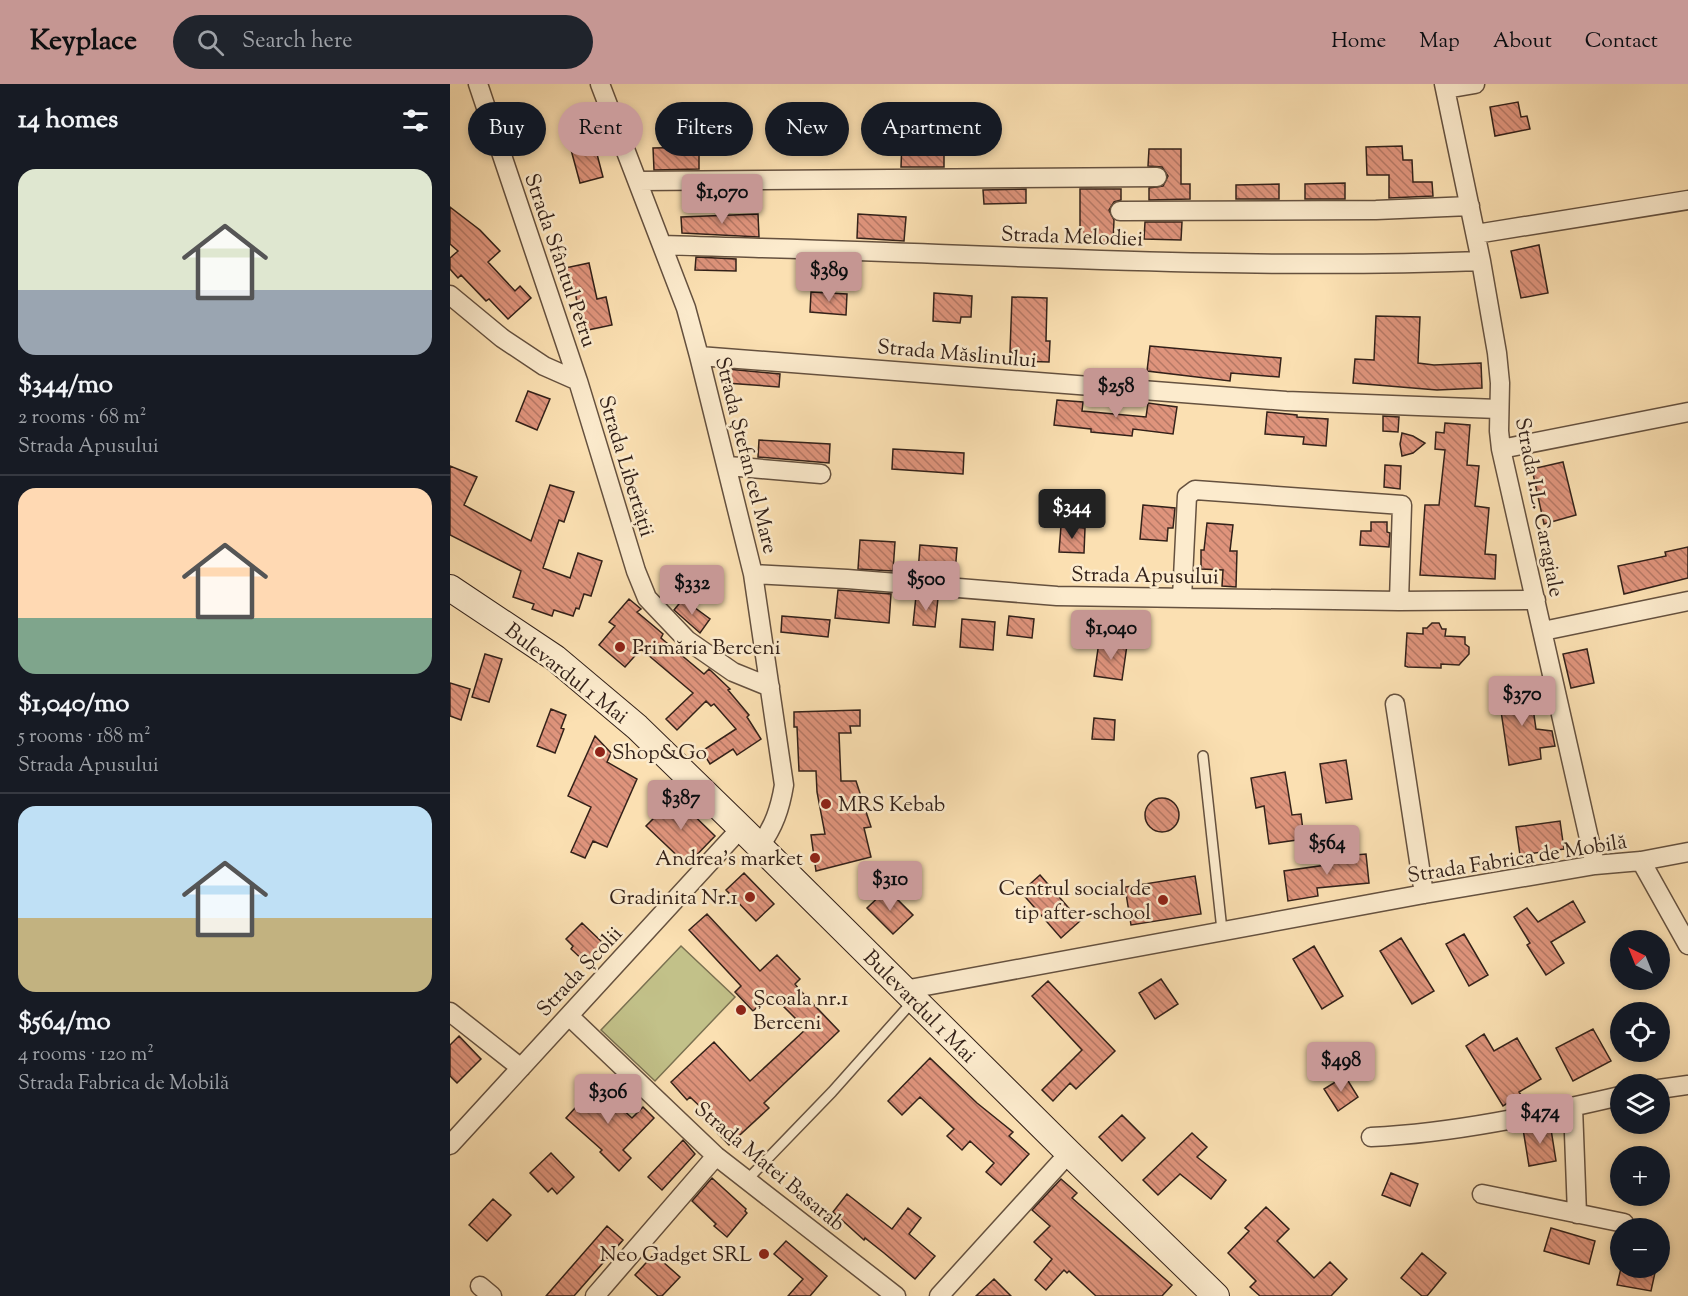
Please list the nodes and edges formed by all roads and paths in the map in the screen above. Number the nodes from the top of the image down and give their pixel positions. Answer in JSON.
{"nodes":[{"id":1,"x":478,"y":84,"type":"edge"},
{"id":2,"x":600,"y":84,"type":"edge"},
{"id":3,"x":1475,"y":84,"type":"edge"},
{"id":4,"x":1445,"y":86,"type":"edge"},
{"id":5,"x":1157,"y":177,"type":"dead end"},
{"id":6,"x":638,"y":181,"type":"junction"},
{"id":7,"x":1688,"y":200,"type":"edge"},
{"id":8,"x":1470,"y":206,"type":"junction"},
{"id":9,"x":1120,"y":211,"type":"dead end"},
{"id":10,"x":1476,"y":234,"type":"junction"},
{"id":11,"x":662,"y":245,"type":"junction"},
{"id":12,"x":1481,"y":261,"type":"junction"},
{"id":13,"x":450,"y":295,"type":"edge"},
{"id":14,"x":699,"y":356,"type":"junction"},
{"id":15,"x":578,"y":381,"type":"junction"},
{"id":16,"x":1498,"y":409,"type":"junction"},
{"id":17,"x":1688,"y":412,"type":"edge"},
{"id":18,"x":1501,"y":449,"type":"junction"},
{"id":19,"x":728,"y":466,"type":"junction"},
{"id":20,"x":821,"y":474,"type":"dead end"},
{"id":21,"x":753,"y":574,"type":"junction"},
{"id":22,"x":451,"y":592,"type":"edge"},
{"id":23,"x":1182,"y":598,"type":"junction"},
{"id":24,"x":1536,"y":600,"type":"junction"},
{"id":25,"x":1399,"y":601,"type":"junction"},
{"id":26,"x":1688,"y":602,"type":"edge"},
{"id":27,"x":1543,"y":631,"type":"junction"},
{"id":28,"x":770,"y":687,"type":"junction"},
{"id":29,"x":1395,"y":704,"type":"dead end"},
{"id":30,"x":1203,"y":756,"type":"dead end"},
{"id":31,"x":741,"y":828,"type":"junction"},
{"id":32,"x":760,"y":846,"type":"junction"},
{"id":33,"x":1688,"y":852,"type":"edge"},
{"id":34,"x":1641,"y":861,"type":"junction"},
{"id":35,"x":1595,"y":865,"type":"junction"},
{"id":36,"x":1424,"y":894,"type":"junction"},
{"id":37,"x":1222,"y":930,"type":"junction"},
{"id":38,"x":1688,"y":945,"type":"edge"},
{"id":39,"x":909,"y":995,"type":"junction"},
{"id":40,"x":450,"y":1012,"type":"edge"},
{"id":41,"x":568,"y":1016,"type":"junction"},
{"id":42,"x":521,"y":1068,"type":"junction"},
{"id":43,"x":1688,"y":1085,"type":"edge"},
{"id":44,"x":1670,"y":1087,"type":"edge"},
{"id":45,"x":1610,"y":1098,"type":"edge"},
{"id":46,"x":1573,"y":1107,"type":"junction"},
{"id":47,"x":1371,"y":1137,"type":"dead end"},
{"id":48,"x":450,"y":1145,"type":"edge"},
{"id":49,"x":1069,"y":1153,"type":"junction"},
{"id":50,"x":716,"y":1156,"type":"junction"},
{"id":51,"x":746,"y":1181,"type":"junction"},
{"id":52,"x":1482,"y":1194,"type":"dead end"},
{"id":53,"x":1578,"y":1214,"type":"junction"},
{"id":54,"x":1610,"y":1220,"type":"edge"},
{"id":55,"x":595,"y":1296,"type":"edge"},
{"id":56,"x":896,"y":1296,"type":"edge"},
{"id":57,"x":939,"y":1296,"type":"edge"},
{"id":58,"x":1216,"y":1296,"type":"edge"}],
"edges":[{"from":1,"to":15,"type":"street","name":"Strada Sfântul Petru"},
{"from":2,"to":6,"type":"street","name":"Strada Ștefan cel Mare"},
{"from":3,"to":4,"type":"street"},
{"from":4,"to":8,"type":"street","name":"Strada I.L. Caragiale"},
{"from":5,"to":6,"type":"street"},
{"from":6,"to":11,"type":"street","name":"Strada Ștefan cel Mare"},
{"from":7,"to":10,"type":"street"},
{"from":8,"to":9,"type":"street"},
{"from":8,"to":10,"type":"street","name":"Strada I.L. Caragiale"},
{"from":10,"to":12,"type":"street","name":"Strada I.L. Caragiale"},
{"from":11,"to":12,"type":"street","name":"Strada Melodiei"},
{"from":11,"to":14,"type":"street","name":"Strada Ștefan cel Mare"},
{"from":12,"to":16,"type":"street","name":"Strada I.L. Caragiale"},
{"from":13,"to":15,"type":"street","name":"Strada Libertății"},
{"from":14,"to":16,"type":"street","name":"Strada Măslinului"},
{"from":14,"to":19,"type":"street","name":"Strada Ștefan cel Mare"},
{"from":15,"to":28,"type":"street","name":"Strada Libertății"},
{"from":16,"to":18,"type":"street","name":"Strada I.L. Caragiale"},
{"from":17,"to":18,"type":"street"},
{"from":18,"to":24,"type":"street","name":"Strada I.L. Caragiale"},
{"from":19,"to":20,"type":"street"},
{"from":19,"to":21,"type":"street","name":"Strada Ștefan cel Mare"},
{"from":21,"to":23,"type":"street","name":"Strada Apusului"},
{"from":21,"to":28,"type":"street","name":"Strada Ștefan cel Mare"},
{"from":22,"to":31,"type":"main road","name":"Bulevardul 1 Mai"},
{"from":23,"to":25,"type":"street","name":"Strada Apusului"},
{"from":23,"to":25,"type":"street"},
{"from":24,"to":25,"type":"street","name":"Strada Apusului"},
{"from":24,"to":27,"type":"street","name":"Strada I.L. Caragiale"},
{"from":26,"to":27,"type":"street"},
{"from":27,"to":35,"type":"street","name":"Strada I.L. Caragiale"},
{"from":28,"to":32,"type":"street","name":"Strada Ștefan cel Mare"},
{"from":29,"to":36,"type":"street"},
{"from":30,"to":37,"type":"lane"},
{"from":31,"to":32,"type":"main road","name":"Bulevardul 1 Mai"},
{"from":31,"to":41,"type":"street","name":"Strada Școlii"},
{"from":32,"to":39,"type":"main road","name":"Bulevardul 1 Mai"},
{"from":33,"to":34,"type":"street","name":"Strada Fabrica de Mobilă"},
{"from":34,"to":35,"type":"street","name":"Strada Fabrica de Mobilă"},
{"from":34,"to":38,"type":"street","name":"Strada Fabrica de Mobilă"},
{"from":35,"to":36,"type":"street","name":"Strada Fabrica de Mobilă"},
{"from":36,"to":37,"type":"street","name":"Strada Fabrica de Mobilă"},
{"from":37,"to":39,"type":"street","name":"Strada Fabrica de Mobilă"},
{"from":39,"to":49,"type":"main road","name":"Bulevardul 1 Mai"},
{"from":39,"to":51,"type":"lane"},
{"from":40,"to":42,"type":"street"},
{"from":41,"to":42,"type":"street","name":"Strada Școlii"},
{"from":41,"to":50,"type":"street","name":"Strada Matei Basarab"},
{"from":42,"to":48,"type":"street","name":"Strada Școlii"},
{"from":43,"to":44,"type":"street"},
{"from":45,"to":46,"type":"street"},
{"from":46,"to":47,"type":"street"},
{"from":46,"to":53,"type":"street"},
{"from":49,"to":57,"type":"street"},
{"from":49,"to":58,"type":"main road","name":"Bulevardul 1 Mai"},
{"from":50,"to":51,"type":"street","name":"Strada Matei Basarab"},
{"from":50,"to":55,"type":"street"},
{"from":51,"to":56,"type":"street","name":"Strada Matei Basarab"},
{"from":52,"to":53,"type":"street"},
{"from":53,"to":54,"type":"street"}]}
